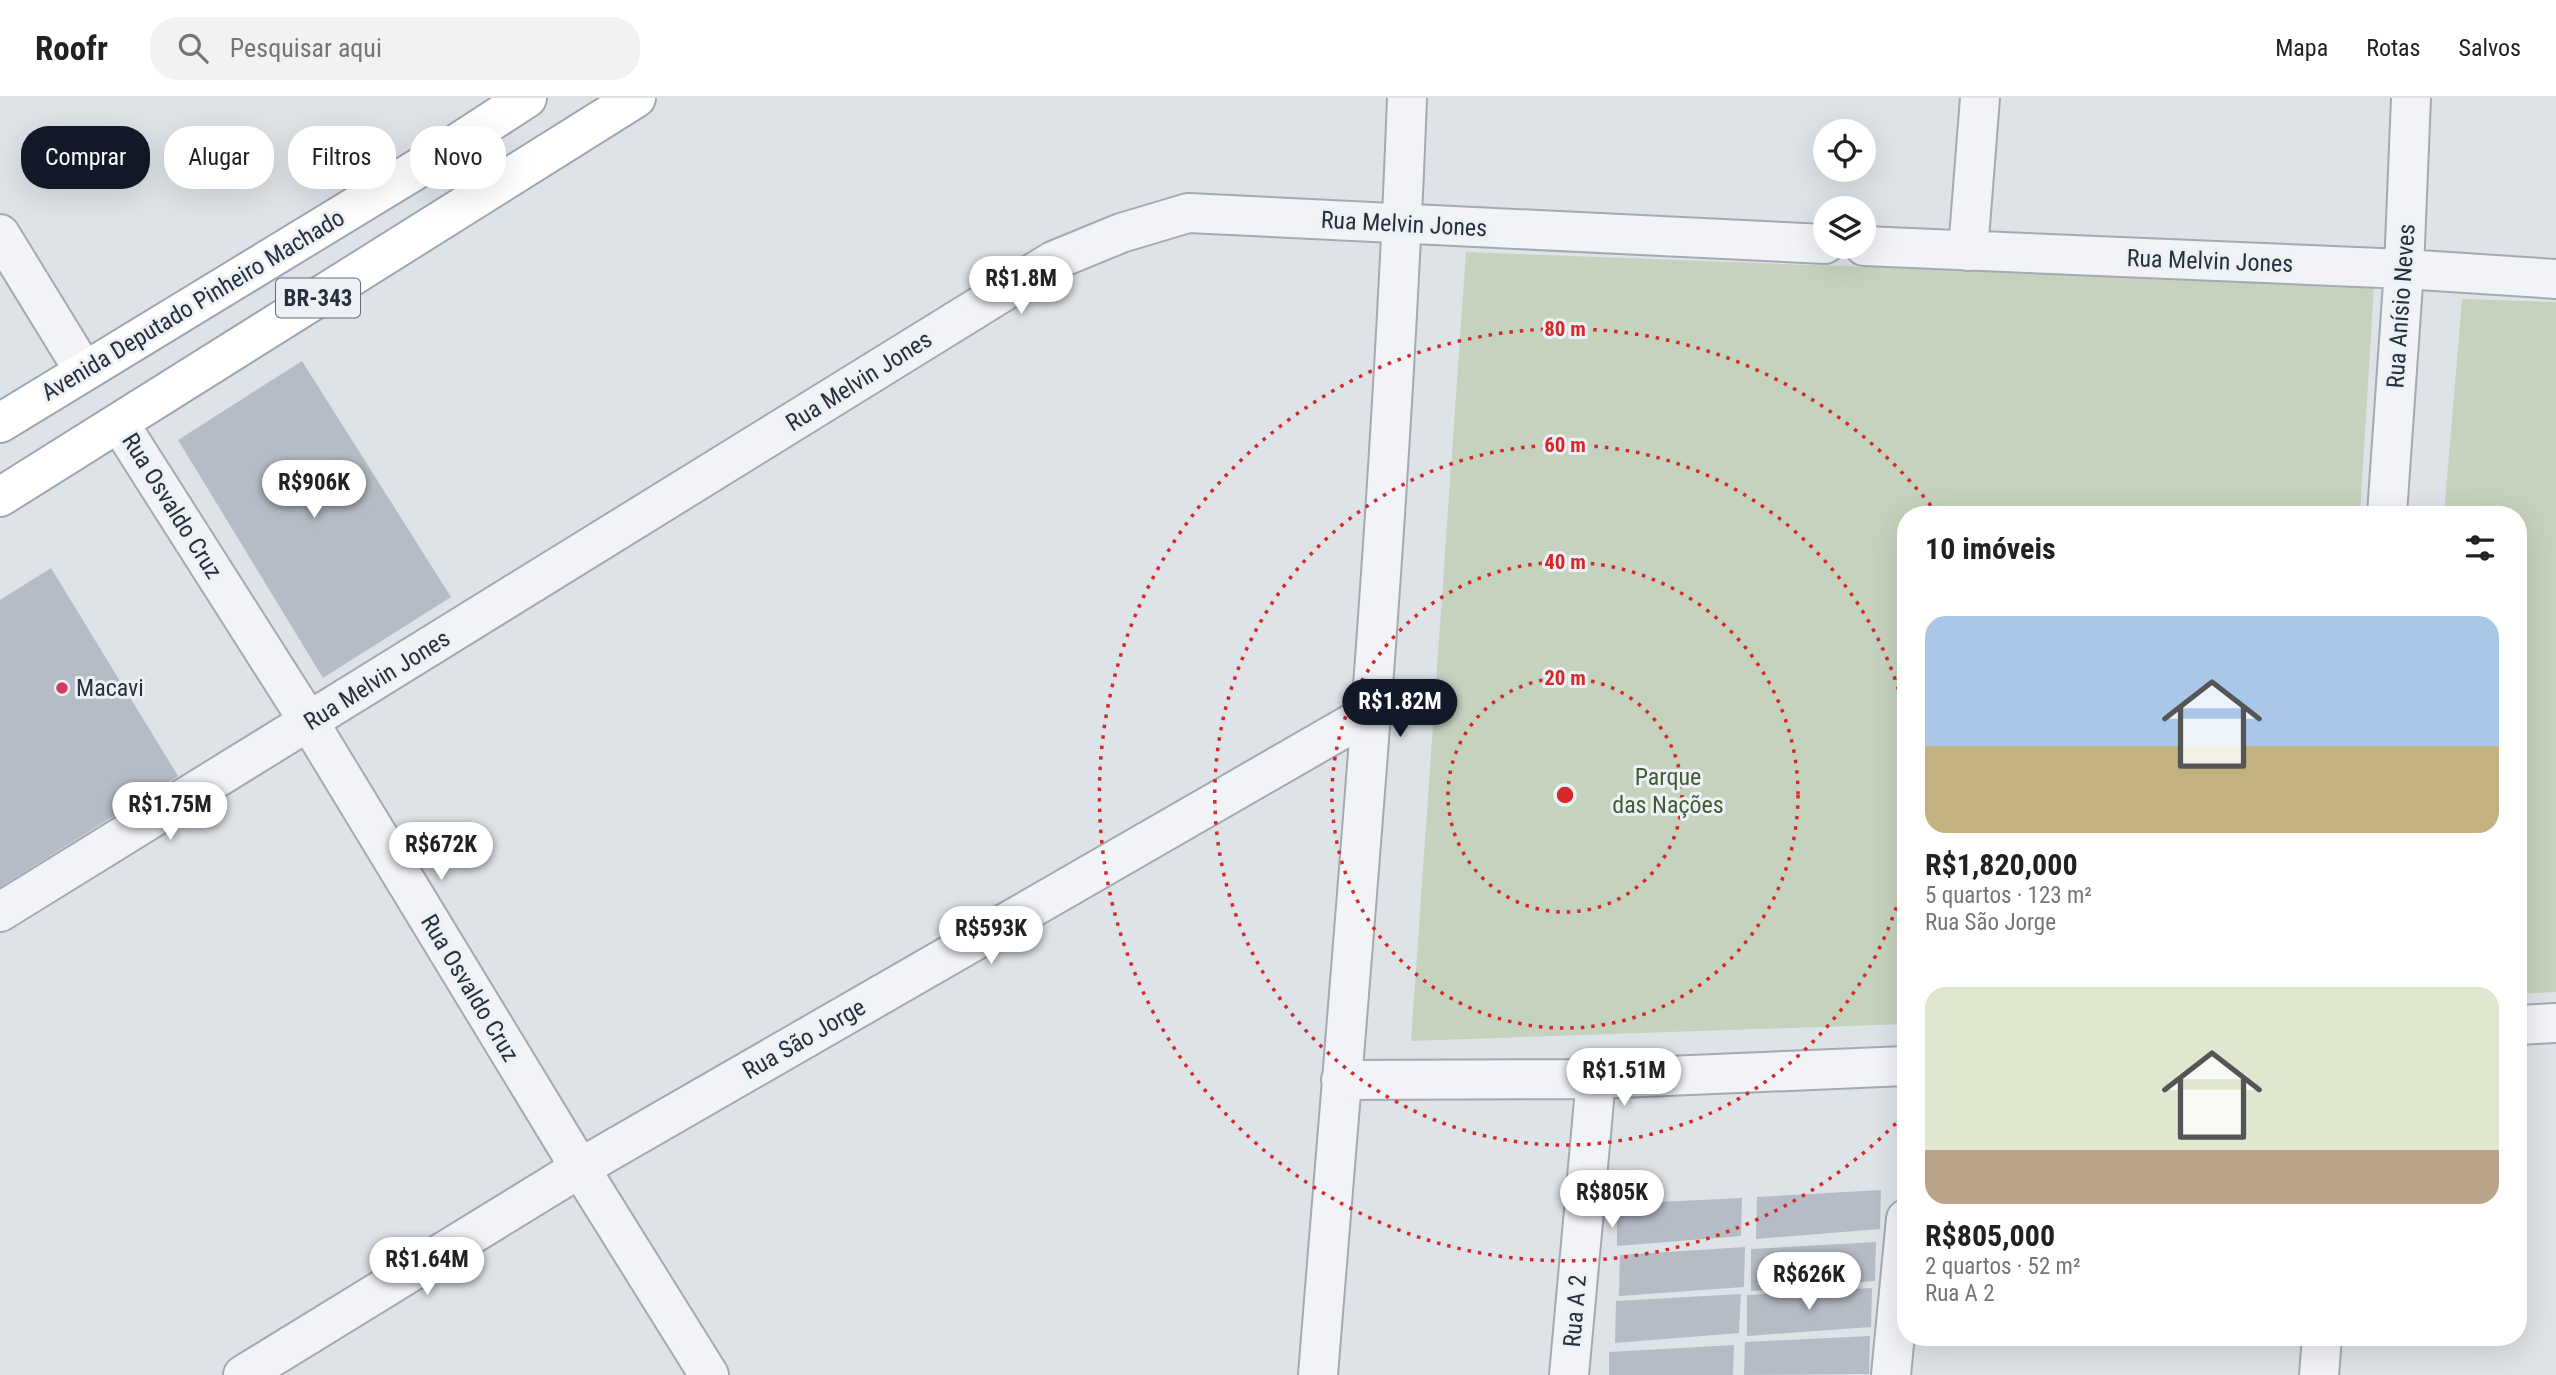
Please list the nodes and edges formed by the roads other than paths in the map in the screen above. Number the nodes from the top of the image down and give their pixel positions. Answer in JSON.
{"nodes":[{"id":1,"x":527,"y":98,"type":"edge"},
{"id":2,"x":636,"y":98,"type":"edge"},
{"id":3,"x":1407,"y":98,"type":"edge"},
{"id":4,"x":1980,"y":98,"type":"edge"},
{"id":5,"x":2411,"y":98,"type":"edge"},
{"id":6,"x":1402,"y":223,"type":"junction"},
{"id":7,"x":0,"y":234,"type":"edge"},
{"id":8,"x":1813,"y":243,"type":"edge"},
{"id":9,"x":1876,"y":247,"type":"edge"},
{"id":10,"x":1968,"y":251,"type":"junction"},
{"id":11,"x":2404,"y":269,"type":"junction"},
{"id":12,"x":2556,"y":279,"type":"edge"},
{"id":13,"x":84,"y":371,"type":"junction"},
{"id":14,"x":0,"y":423,"type":"edge"},
{"id":15,"x":119,"y":423,"type":"junction"},
{"id":16,"x":0,"y":497,"type":"edge"},
{"id":17,"x":2388,"y":506,"type":"edge"},
{"id":18,"x":1372,"y":712,"type":"junction"},
{"id":19,"x":309,"y":722,"type":"junction"},
{"id":20,"x":0,"y":912,"type":"edge"},
{"id":21,"x":2556,"y":1023,"type":"edge"},
{"id":22,"x":2527,"y":1025,"type":"edge"},
{"id":23,"x":1897,"y":1066,"type":"edge"},
{"id":24,"x":1596,"y":1079,"type":"junction"},
{"id":25,"x":1342,"y":1080,"type":"junction"},
{"id":26,"x":580,"y":1168,"type":"junction"},
{"id":27,"x":1897,"y":1313,"type":"edge"},
{"id":28,"x":2321,"y":1346,"type":"edge"},
{"id":29,"x":243,"y":1375,"type":"edge"},
{"id":30,"x":709,"y":1375,"type":"edge"},
{"id":31,"x":1318,"y":1375,"type":"edge"},
{"id":32,"x":1569,"y":1375,"type":"edge"},
{"id":33,"x":1891,"y":1375,"type":"edge"},
{"id":34,"x":2319,"y":1375,"type":"edge"}],
"edges":[{"from":1,"to":13,"type":"main road","name":"Avenida Deputado Pinheiro Machado","number":"BR-343"},
{"from":2,"to":15,"type":"main road","number":"BR-343"},
{"from":3,"to":6,"type":"street"},
{"from":4,"to":10,"type":"street"},
{"from":5,"to":11,"type":"street","name":"Rua Anísio Neves"},
{"from":6,"to":8,"type":"street","name":"Rua Melvin Jones"},
{"from":6,"to":18,"type":"street"},
{"from":6,"to":19,"type":"street","name":"Rua Melvin Jones"},
{"from":7,"to":13,"type":"street"},
{"from":9,"to":10,"type":"street","name":"Rua Melvin Jones"},
{"from":10,"to":11,"type":"street","name":"Rua Melvin Jones"},
{"from":11,"to":12,"type":"street","name":"Rua Melvin Jones"},
{"from":11,"to":17,"type":"street","name":"Rua Anísio Neves"},
{"from":13,"to":14,"type":"main road","name":"Avenida Deputado Pinheiro Machado","number":"BR-343"},
{"from":15,"to":16,"type":"main road","number":"BR-343"},
{"from":15,"to":19,"type":"street","name":"Rua Osvaldo Cruz"},
{"from":18,"to":25,"type":"street"},
{"from":18,"to":26,"type":"street","name":"Rua São Jorge"},
{"from":19,"to":20,"type":"street","name":"Rua Melvin Jones"},
{"from":19,"to":26,"type":"street","name":"Rua Osvaldo Cruz"},
{"from":21,"to":22,"type":"street"},
{"from":23,"to":24,"type":"street"},
{"from":24,"to":25,"type":"street"},
{"from":24,"to":32,"type":"street","name":"Rua A 2"},
{"from":25,"to":31,"type":"street"},
{"from":26,"to":29,"type":"street","name":"Rua São Jorge"},
{"from":26,"to":30,"type":"street","name":"Rua Osvaldo Cruz"},
{"from":27,"to":33,"type":"street"},
{"from":28,"to":34,"type":"street"}]}
